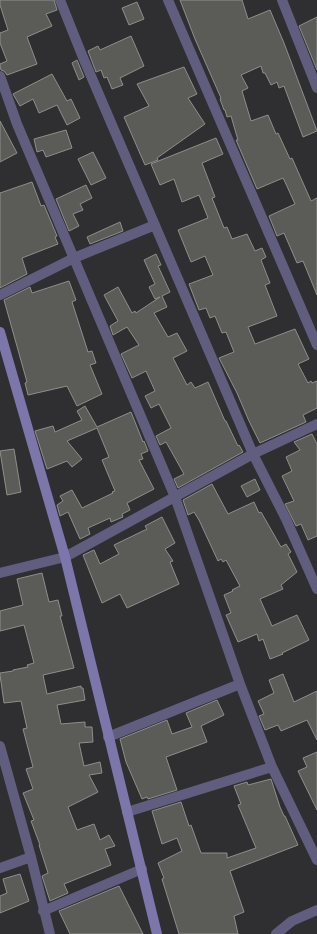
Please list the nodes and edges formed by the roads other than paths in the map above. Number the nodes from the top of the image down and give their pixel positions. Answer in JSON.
{"nodes":[{"id":1,"x":60,"y":0,"type":"edge"},
{"id":2,"x":168,"y":0,"type":"edge"},
{"id":3,"x":282,"y":0,"type":"edge"},
{"id":4,"x":0,"y":76,"type":"edge"},
{"id":5,"x":317,"y":88,"type":"edge"},
{"id":6,"x":155,"y":225,"type":"junction"},
{"id":7,"x":74,"y":258,"type":"junction"},
{"id":8,"x":0,"y":296,"type":"edge"},
{"id":9,"x":0,"y":332,"type":"edge"},
{"id":10,"x":317,"y":345,"type":"edge"},
{"id":11,"x":317,"y":424,"type":"edge"},
{"id":12,"x":253,"y":454,"type":"junction"},
{"id":13,"x":175,"y":497,"type":"junction"},
{"id":14,"x":64,"y":557,"type":"junction"},
{"id":15,"x":0,"y":573,"type":"edge"},
{"id":16,"x":317,"y":589,"type":"edge"},
{"id":17,"x":240,"y":684,"type":"junction"},
{"id":18,"x":108,"y":738,"type":"junction"},
{"id":19,"x":0,"y":746,"type":"edge"},
{"id":20,"x":272,"y":767,"type":"junction"},
{"id":21,"x":127,"y":812,"type":"junction"},
{"id":22,"x":30,"y":857,"type":"junction"},
{"id":23,"x":317,"y":860,"type":"edge"},
{"id":24,"x":0,"y":868,"type":"edge"},
{"id":25,"x":142,"y":869,"type":"junction"},
{"id":26,"x":317,"y":910,"type":"edge"},
{"id":27,"x":43,"y":911,"type":"junction"},
{"id":28,"x":50,"y":934,"type":"edge"},
{"id":29,"x":157,"y":934,"type":"edge"},
{"id":30,"x":276,"y":934,"type":"edge"}],
"edges":[{"from":1,"to":6,"type":"street"},
{"from":2,"to":10,"type":"street"},
{"from":3,"to":5,"type":"street"},
{"from":4,"to":7,"type":"street"},
{"from":6,"to":7,"type":"street"},
{"from":6,"to":12,"type":"street"},
{"from":7,"to":8,"type":"street"},
{"from":7,"to":13,"type":"street"},
{"from":9,"to":14,"type":"street"},
{"from":11,"to":12,"type":"street"},
{"from":12,"to":13,"type":"street"},
{"from":12,"to":16,"type":"street"},
{"from":13,"to":14,"type":"street"},
{"from":13,"to":17,"type":"street"},
{"from":14,"to":15,"type":"street"},
{"from":14,"to":18,"type":"street"},
{"from":17,"to":18,"type":"street"},
{"from":17,"to":20,"type":"street"},
{"from":18,"to":21,"type":"street"},
{"from":19,"to":22,"type":"street"},
{"from":20,"to":21,"type":"street"},
{"from":20,"to":23,"type":"street"},
{"from":21,"to":25,"type":"street"},
{"from":22,"to":24,"type":"street"},
{"from":22,"to":27,"type":"street"},
{"from":25,"to":27,"type":"street"},
{"from":25,"to":29,"type":"street"},
{"from":26,"to":30,"type":"street"},
{"from":27,"to":28,"type":"street"}]}
